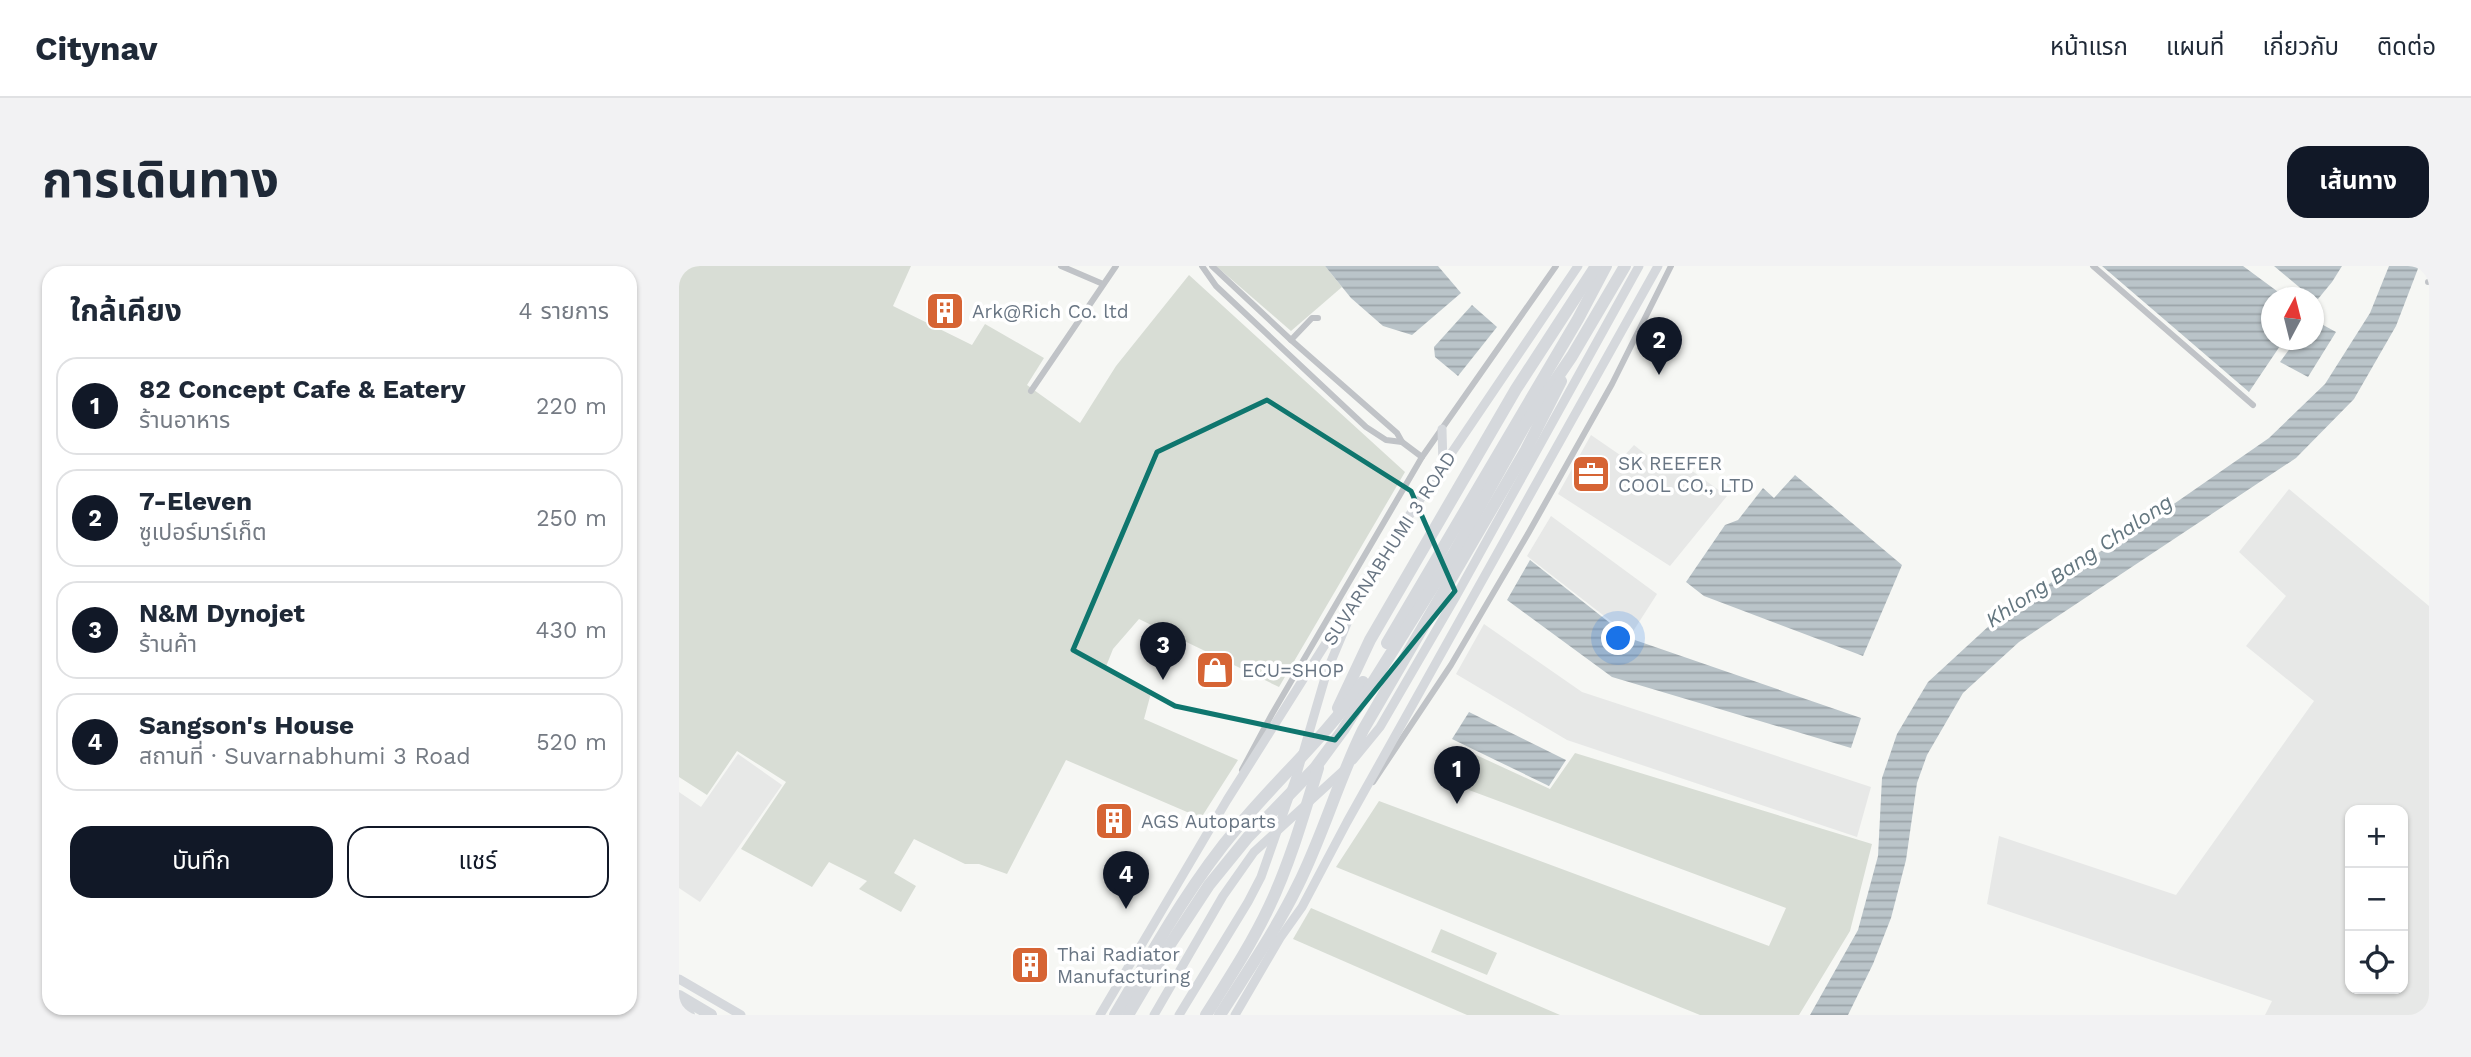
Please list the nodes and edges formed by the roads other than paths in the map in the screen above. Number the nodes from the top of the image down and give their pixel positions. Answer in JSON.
{"nodes":[{"id":1,"x":1062,"y":266,"type":"edge"},
{"id":2,"x":1116,"y":266,"type":"edge"},
{"id":3,"x":1202,"y":266,"type":"edge"},
{"id":4,"x":1212,"y":266,"type":"edge"},
{"id":5,"x":1556,"y":266,"type":"edge"},
{"id":6,"x":1579,"y":266,"type":"edge"},
{"id":7,"x":1596,"y":266,"type":"edge"},
{"id":8,"x":1606,"y":266,"type":"edge"},
{"id":9,"x":1625,"y":266,"type":"edge"},
{"id":10,"x":1639,"y":266,"type":"edge"},
{"id":11,"x":1658,"y":266,"type":"edge"},
{"id":12,"x":1671,"y":266,"type":"edge"},
{"id":13,"x":2093,"y":266,"type":"edge"},
{"id":14,"x":1103,"y":284,"type":"junction"},
{"id":15,"x":1318,"y":318,"type":"dead end"},
{"id":16,"x":1291,"y":340,"type":"junction"},
{"id":17,"x":1572,"y":356,"type":"junction"},
{"id":18,"x":1031,"y":391,"type":"dead end"},
{"id":19,"x":2253,"y":405,"type":"dead end"},
{"id":20,"x":1442,"y":429,"type":"junction"},
{"id":21,"x":1402,"y":442,"type":"junction"},
{"id":22,"x":1422,"y":457,"type":"junction"},
{"id":23,"x":1443,"y":466,"type":"junction"},
{"id":24,"x":1367,"y":578,"type":"junction"},
{"id":25,"x":1227,"y":800,"type":"junction"},
{"id":26,"x":1347,"y":822,"type":"junction"},
{"id":27,"x":679,"y":979,"type":"edge"},
{"id":28,"x":679,"y":996,"type":"edge"},
{"id":29,"x":684,"y":1011,"type":"edge"},
{"id":30,"x":1181,"y":1011,"type":"edge"},
{"id":31,"x":713,"y":1015,"type":"edge"},
{"id":32,"x":741,"y":1015,"type":"edge"},
{"id":33,"x":1100,"y":1015,"type":"edge"},
{"id":34,"x":1115,"y":1015,"type":"edge"},
{"id":35,"x":1128,"y":1015,"type":"edge"},
{"id":36,"x":1154,"y":1015,"type":"edge"},
{"id":37,"x":1206,"y":1015,"type":"edge"},
{"id":38,"x":1220,"y":1015,"type":"edge"},
{"id":39,"x":1235,"y":1015,"type":"edge"}],
"edges":[{"from":1,"to":14,"type":"street"},
{"from":2,"to":14,"type":"street"},
{"from":3,"to":21,"type":"street"},
{"from":4,"to":16,"type":"street"},
{"from":5,"to":20,"type":"street"},
{"from":6,"to":23,"type":"main road","name":"SUVARNABHUMI 3 ROAD"},
{"from":7,"to":37,"type":"highway"},
{"from":8,"to":34,"type":"highway"},
{"from":9,"to":17,"type":"highway"},
{"from":10,"to":36,"type":"main road"},
{"from":11,"to":26,"type":"main road"},
{"from":12,"to":26,"type":"street"},
{"from":13,"to":19,"type":"street"},
{"from":14,"to":18,"type":"street"},
{"from":15,"to":16,"type":"street"},
{"from":16,"to":21,"type":"street"},
{"from":17,"to":35,"type":"highway"},
{"from":17,"to":38,"type":"highway"},
{"from":20,"to":22,"type":"street"},
{"from":20,"to":23,"type":"main road"},
{"from":21,"to":22,"type":"street"},
{"from":22,"to":25,"type":"street"},
{"from":23,"to":24,"type":"main road","name":"SUVARNABHUMI 3 ROAD"},
{"from":24,"to":25,"type":"main road","name":"SUVARNABHUMI 3 ROAD"},
{"from":24,"to":30,"type":"main road"},
{"from":25,"to":33,"type":"main road","name":"SUVARNABHUMI 3 ROAD"},
{"from":26,"to":39,"type":"main road"},
{"from":27,"to":32,"type":"main road"},
{"from":28,"to":29,"type":"highway"},
{"from":29,"to":31,"type":"highway"}]}
